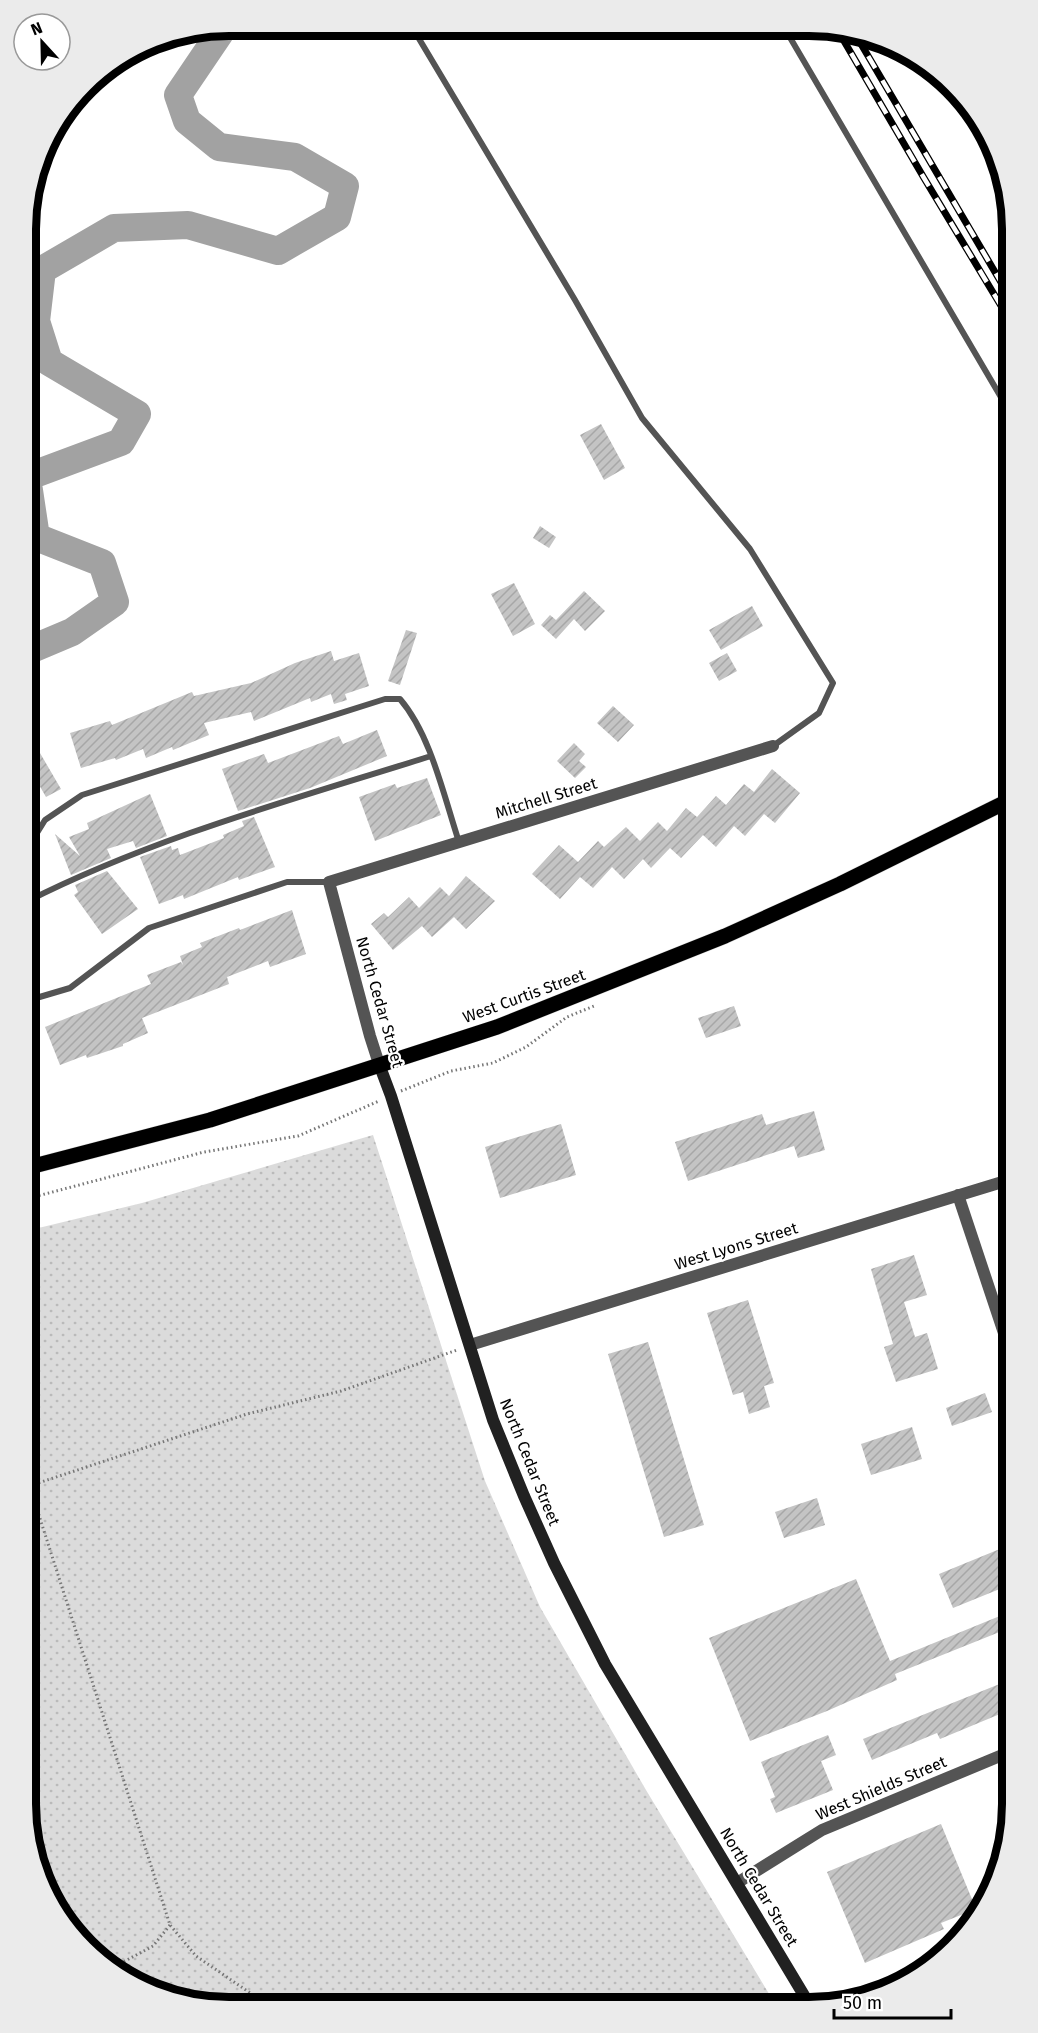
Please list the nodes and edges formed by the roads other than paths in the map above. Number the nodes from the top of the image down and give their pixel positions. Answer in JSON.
{"nodes":[{"id":1,"x":417,"y":36,"type":"edge"},
{"id":2,"x":789,"y":36,"type":"edge"},
{"id":3,"x":1002,"y":399,"type":"edge"},
{"id":4,"x":773,"y":746,"type":"joint"},
{"id":5,"x":431,"y":756,"type":"junction"},
{"id":6,"x":1002,"y":804,"type":"edge"},
{"id":7,"x":36,"y":834,"type":"edge"},
{"id":8,"x":459,"y":842,"type":"junction"},
{"id":9,"x":329,"y":882,"type":"junction"},
{"id":10,"x":36,"y":897,"type":"edge"},
{"id":11,"x":36,"y":998,"type":"edge"},
{"id":12,"x":379,"y":1064,"type":"junction"},
{"id":13,"x":36,"y":1165,"type":"edge"},
{"id":14,"x":1002,"y":1182,"type":"edge"},
{"id":15,"x":958,"y":1195,"type":"junction"},
{"id":16,"x":1002,"y":1328,"type":"edge"},
{"id":17,"x":470,"y":1345,"type":"junction"},
{"id":18,"x":1002,"y":1755,"type":"edge"},
{"id":19,"x":737,"y":1883,"type":"junction"},
{"id":20,"x":805,"y":1997,"type":"edge"}],
"edges":[{"from":1,"to":4,"type":"lane"},
{"from":2,"to":3,"type":"lane"},
{"from":4,"to":8,"type":"street","name":"Mitchell Street"},
{"from":5,"to":7,"type":"lane"},
{"from":5,"to":8,"type":"lane"},
{"from":5,"to":10,"type":"lane"},
{"from":6,"to":12,"type":"main road","name":"West Curtis Street"},
{"from":8,"to":9,"type":"street","name":"Mitchell Street"},
{"from":9,"to":11,"type":"lane"},
{"from":9,"to":12,"type":"street","name":"North Cedar Street"},
{"from":12,"to":13,"type":"main road","name":"West Curtis Street"},
{"from":12,"to":17,"type":"street","name":"North Cedar Street"},
{"from":14,"to":15,"type":"street","name":"West Lyons Street"},
{"from":15,"to":16,"type":"street"},
{"from":15,"to":17,"type":"street","name":"West Lyons Street"},
{"from":17,"to":19,"type":"street","name":"North Cedar Street"},
{"from":18,"to":19,"type":"street","name":"West Shields Street"},
{"from":19,"to":20,"type":"street","name":"North Cedar Street"}]}
